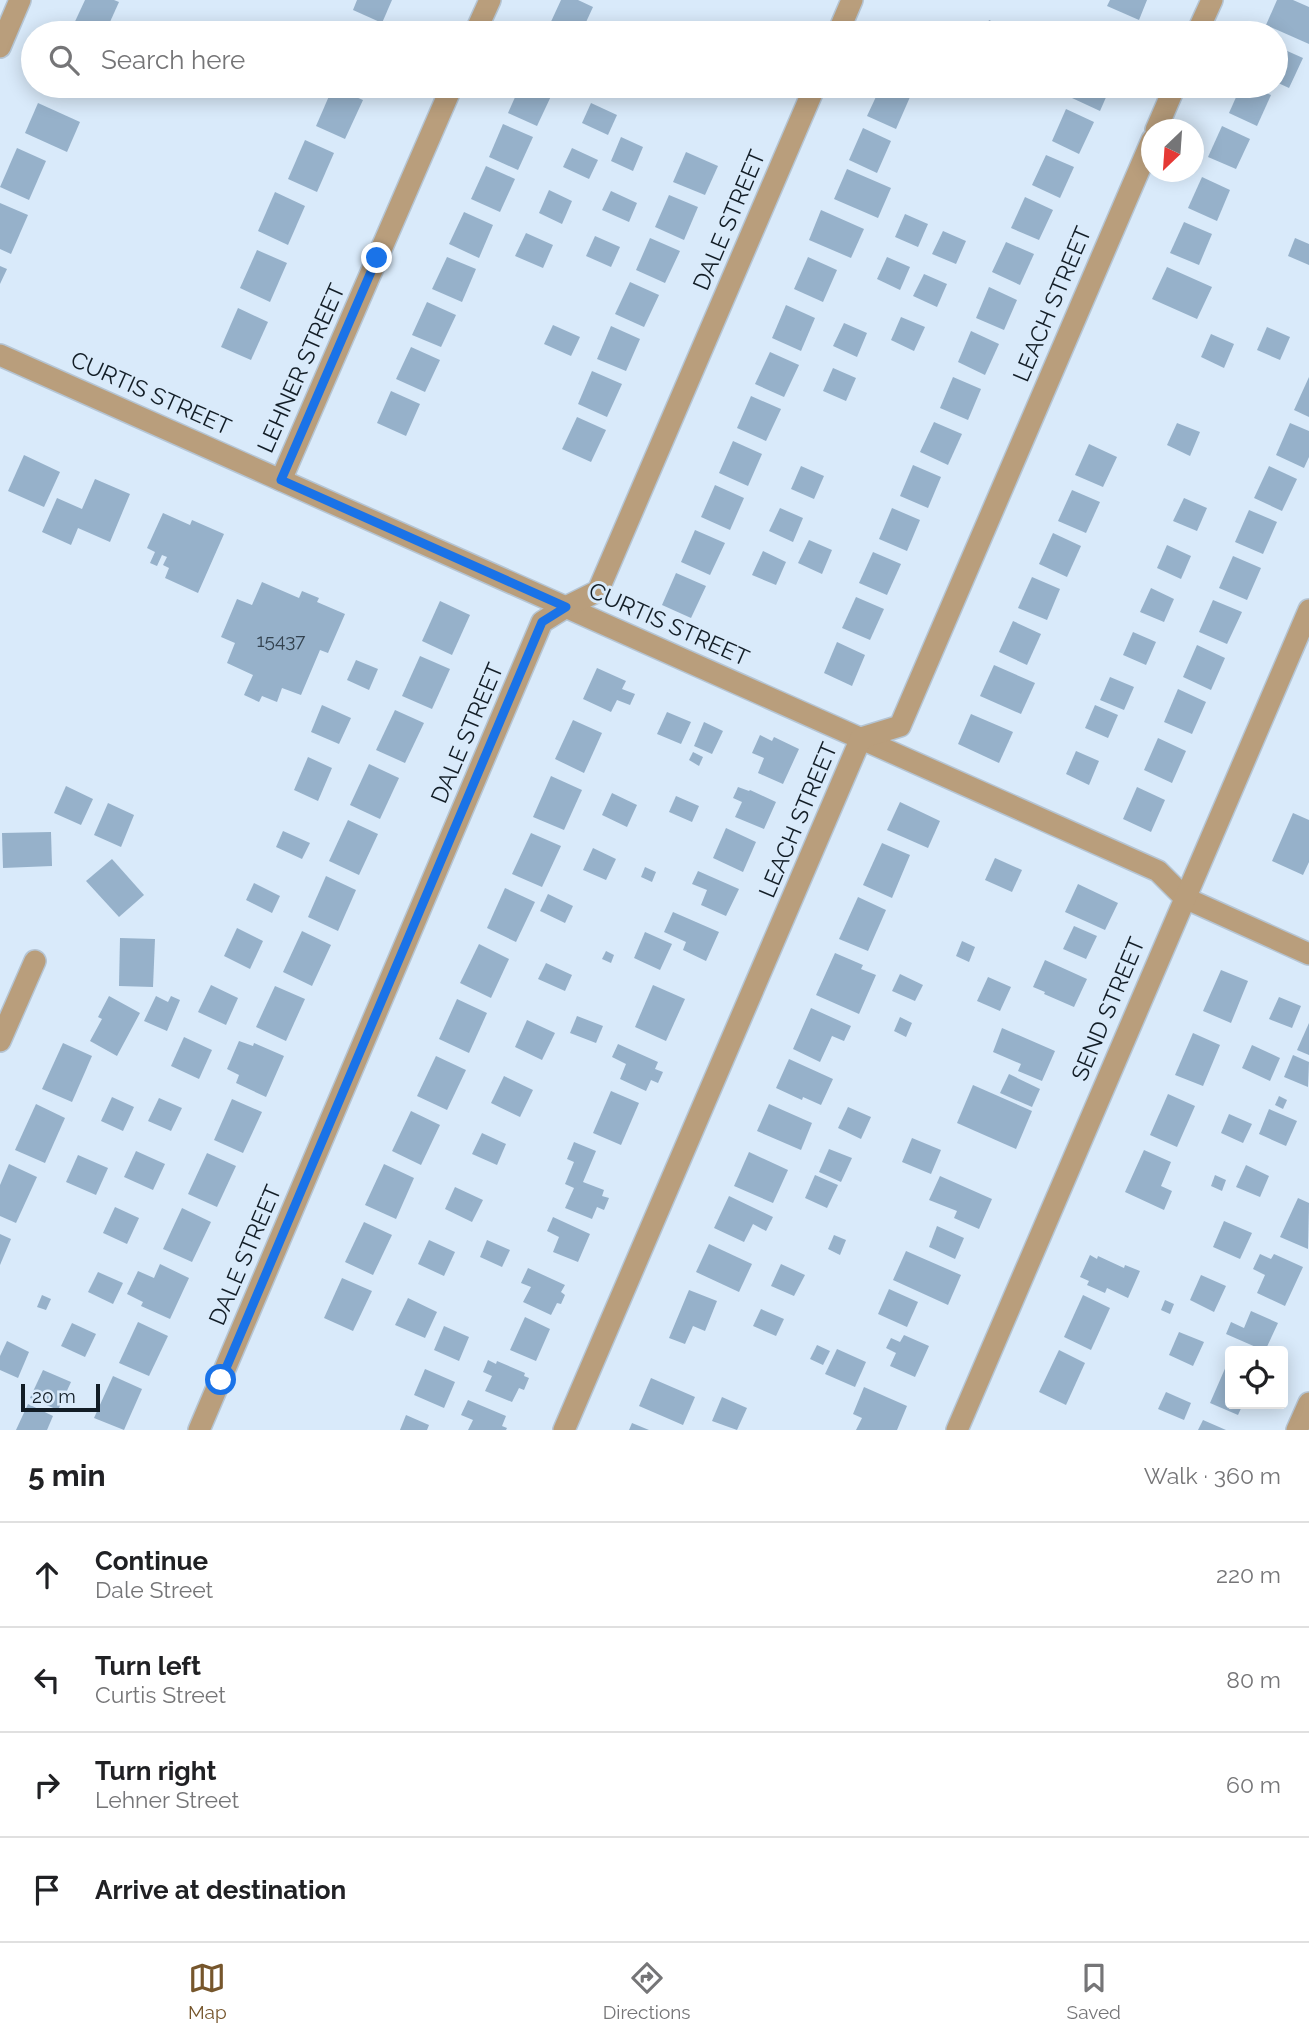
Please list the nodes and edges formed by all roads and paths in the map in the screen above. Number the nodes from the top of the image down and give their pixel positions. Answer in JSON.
{"nodes":[{"id":1,"x":20,"y":0,"type":"edge"},
{"id":2,"x":490,"y":0,"type":"edge"},
{"id":3,"x":852,"y":0,"type":"edge"},
{"id":4,"x":1212,"y":0,"type":"edge"},
{"id":5,"x":480,"y":21,"type":"edge"},
{"id":6,"x":843,"y":21,"type":"edge"},
{"id":7,"x":1202,"y":21,"type":"edge"},
{"id":8,"x":0,"y":47,"type":"edge"},
{"id":9,"x":447,"y":98,"type":"edge"},
{"id":10,"x":810,"y":98,"type":"edge"},
{"id":11,"x":1170,"y":98,"type":"edge"},
{"id":12,"x":1161,"y":119,"type":"edge"},
{"id":13,"x":1141,"y":166,"type":"edge"},
{"id":14,"x":0,"y":355,"type":"edge"},
{"id":15,"x":281,"y":480,"type":"junction"},
{"id":16,"x":566,"y":607,"type":"junction"},
{"id":17,"x":1309,"y":610,"type":"edge"},
{"id":18,"x":862,"y":738,"type":"junction"},
{"id":19,"x":1185,"y":898,"type":"junction"},
{"id":20,"x":1309,"y":954,"type":"edge"},
{"id":21,"x":35,"y":961,"type":"dead end"},
{"id":22,"x":0,"y":1041,"type":"edge"},
{"id":23,"x":1309,"y":1403,"type":"edge"},
{"id":24,"x":199,"y":1430,"type":"edge"},
{"id":25,"x":564,"y":1430,"type":"edge"},
{"id":26,"x":957,"y":1430,"type":"edge"},
{"id":27,"x":1297,"y":1430,"type":"edge"}],
"edges":[{"from":1,"to":8,"type":"street"},
{"from":2,"to":5,"type":"street"},
{"from":3,"to":6,"type":"street"},
{"from":4,"to":7,"type":"street"},
{"from":9,"to":15,"type":"street","name":"LEHNER STREET"},
{"from":10,"to":16,"type":"street","name":"DALE STREET"},
{"from":11,"to":12,"type":"street"},
{"from":13,"to":18,"type":"street","name":"LEACH STREET"},
{"from":14,"to":15,"type":"street","name":"CURTIS STREET"},
{"from":15,"to":16,"type":"street","name":"CURTIS STREET"},
{"from":16,"to":18,"type":"street","name":"CURTIS STREET"},
{"from":16,"to":24,"type":"street","name":"DALE STREET"},
{"from":17,"to":19,"type":"street","name":"SEND STREET"},
{"from":18,"to":19,"type":"street","name":"CURTIS STREET"},
{"from":18,"to":25,"type":"street","name":"LEACH STREET"},
{"from":19,"to":20,"type":"street","name":"CURTIS STREET"},
{"from":19,"to":26,"type":"street","name":"SEND STREET"},
{"from":21,"to":22,"type":"street"},
{"from":23,"to":27,"type":"street"}]}
